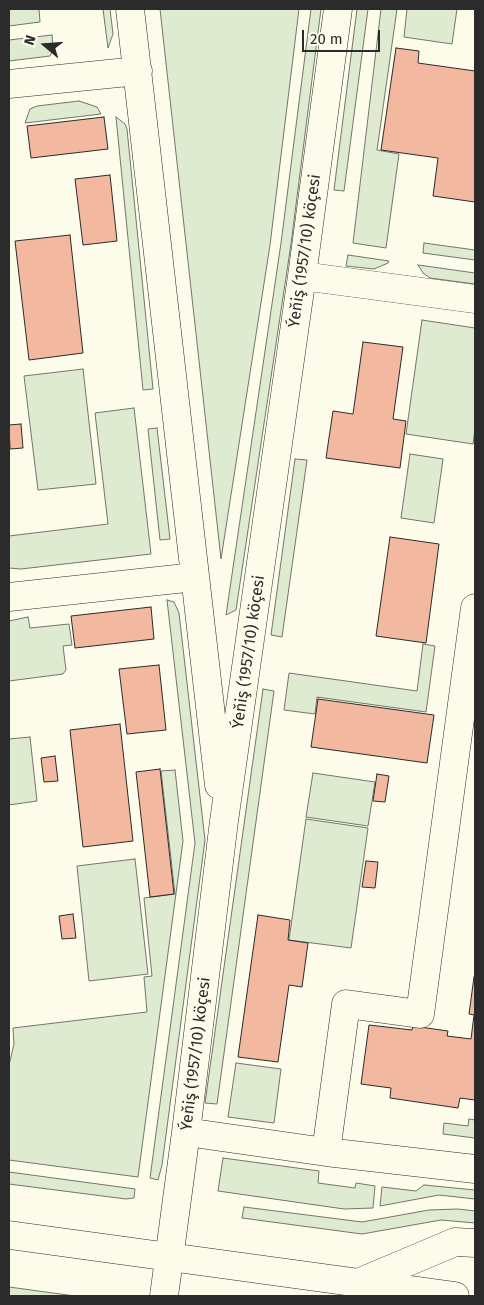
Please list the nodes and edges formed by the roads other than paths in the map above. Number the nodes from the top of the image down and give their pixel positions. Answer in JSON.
{"nodes":[{"id":1,"x":130,"y":9,"type":"edge"},
{"id":2,"x":338,"y":9,"type":"edge"},
{"id":3,"x":138,"y":71,"type":"junction"},
{"id":4,"x":9,"y":84,"type":"edge"},
{"id":5,"x":302,"y":276,"type":"junction"},
{"id":6,"x":475,"y":299,"type":"edge"},
{"id":7,"x":195,"y":577,"type":"junction"},
{"id":8,"x":9,"y":597,"type":"edge"},
{"id":9,"x":475,"y":608,"type":"edge"},
{"id":10,"x":224,"y":821,"type":"junction"},
{"id":11,"x":186,"y":1132,"type":"junction"},
{"id":12,"x":326,"y":1152,"type":"junction"},
{"id":13,"x":475,"y":1169,"type":"edge"},
{"id":14,"x":9,"y":1235,"type":"edge"},
{"id":15,"x":475,"y":1243,"type":"edge"},
{"id":16,"x":169,"y":1257,"type":"junction"},
{"id":17,"x":366,"y":1290,"type":"edge"},
{"id":18,"x":164,"y":1296,"type":"edge"},
{"id":19,"x":455,"y":1296,"type":"edge"}],
"edges":[{"from":1,"to":3,"type":"street"},
{"from":2,"to":5,"type":"street","name":"Ýeňiş (1957/10) köçesi"},
{"from":3,"to":4,"type":"street"},
{"from":3,"to":7,"type":"street"},
{"from":5,"to":6,"type":"street"},
{"from":5,"to":10,"type":"street","name":"Ýeňiş (1957/10) köçesi"},
{"from":7,"to":8,"type":"street"},
{"from":7,"to":10,"type":"street"},
{"from":9,"to":12,"type":"street"},
{"from":10,"to":11,"type":"street","name":"Ýeňiş (1957/10) köçesi"},
{"from":11,"to":12,"type":"street"},
{"from":11,"to":16,"type":"street","name":"Ýeňiş (1957/10) köçesi"},
{"from":12,"to":13,"type":"street"},
{"from":14,"to":16,"type":"street"},
{"from":15,"to":17,"type":"street"},
{"from":16,"to":17,"type":"street"},
{"from":16,"to":18,"type":"street","name":"Ýeňiş (1957/10) köçesi"},
{"from":17,"to":19,"type":"street"}]}
